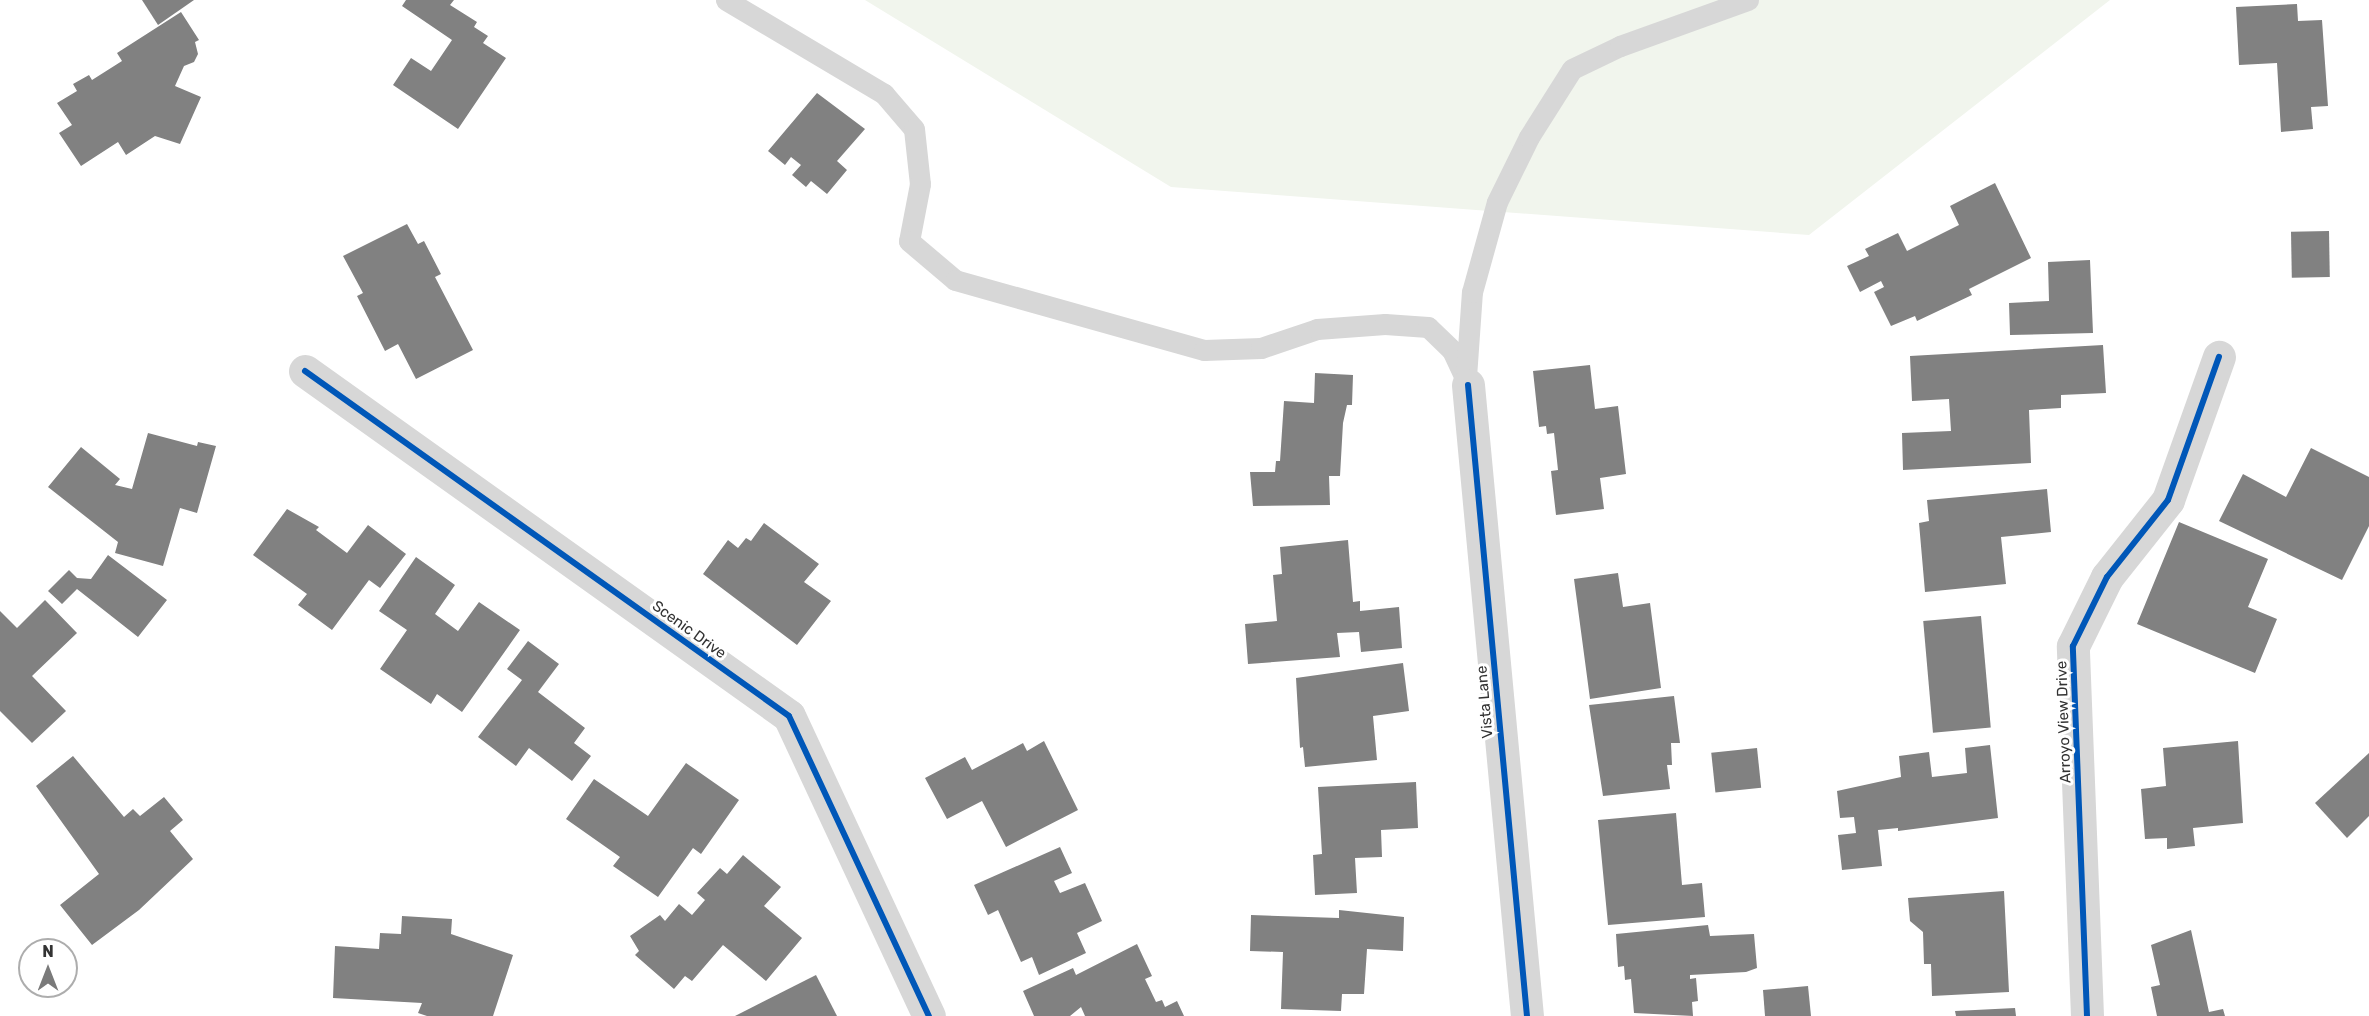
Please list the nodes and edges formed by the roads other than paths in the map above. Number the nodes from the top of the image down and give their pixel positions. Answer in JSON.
{"nodes":[{"id":1,"x":726,"y":0,"type":"edge"},
{"id":2,"x":1748,"y":0,"type":"edge"},
{"id":3,"x":2219,"y":357,"type":"dead end"},
{"id":4,"x":305,"y":371,"type":"dead end"},
{"id":5,"x":1467,"y":383,"type":"junction"},
{"id":6,"x":929,"y":1016,"type":"edge"},
{"id":7,"x":1527,"y":1016,"type":"edge"},
{"id":8,"x":2087,"y":1016,"type":"edge"}],
"edges":[{"from":1,"to":5,"type":"lane"},
{"from":2,"to":5,"type":"lane"},
{"from":3,"to":8,"type":"street","name":"Arroyo View Drive"},
{"from":4,"to":6,"type":"street","name":"Scenic Drive"},
{"from":5,"to":7,"type":"street","name":"Vista Lane"}]}
